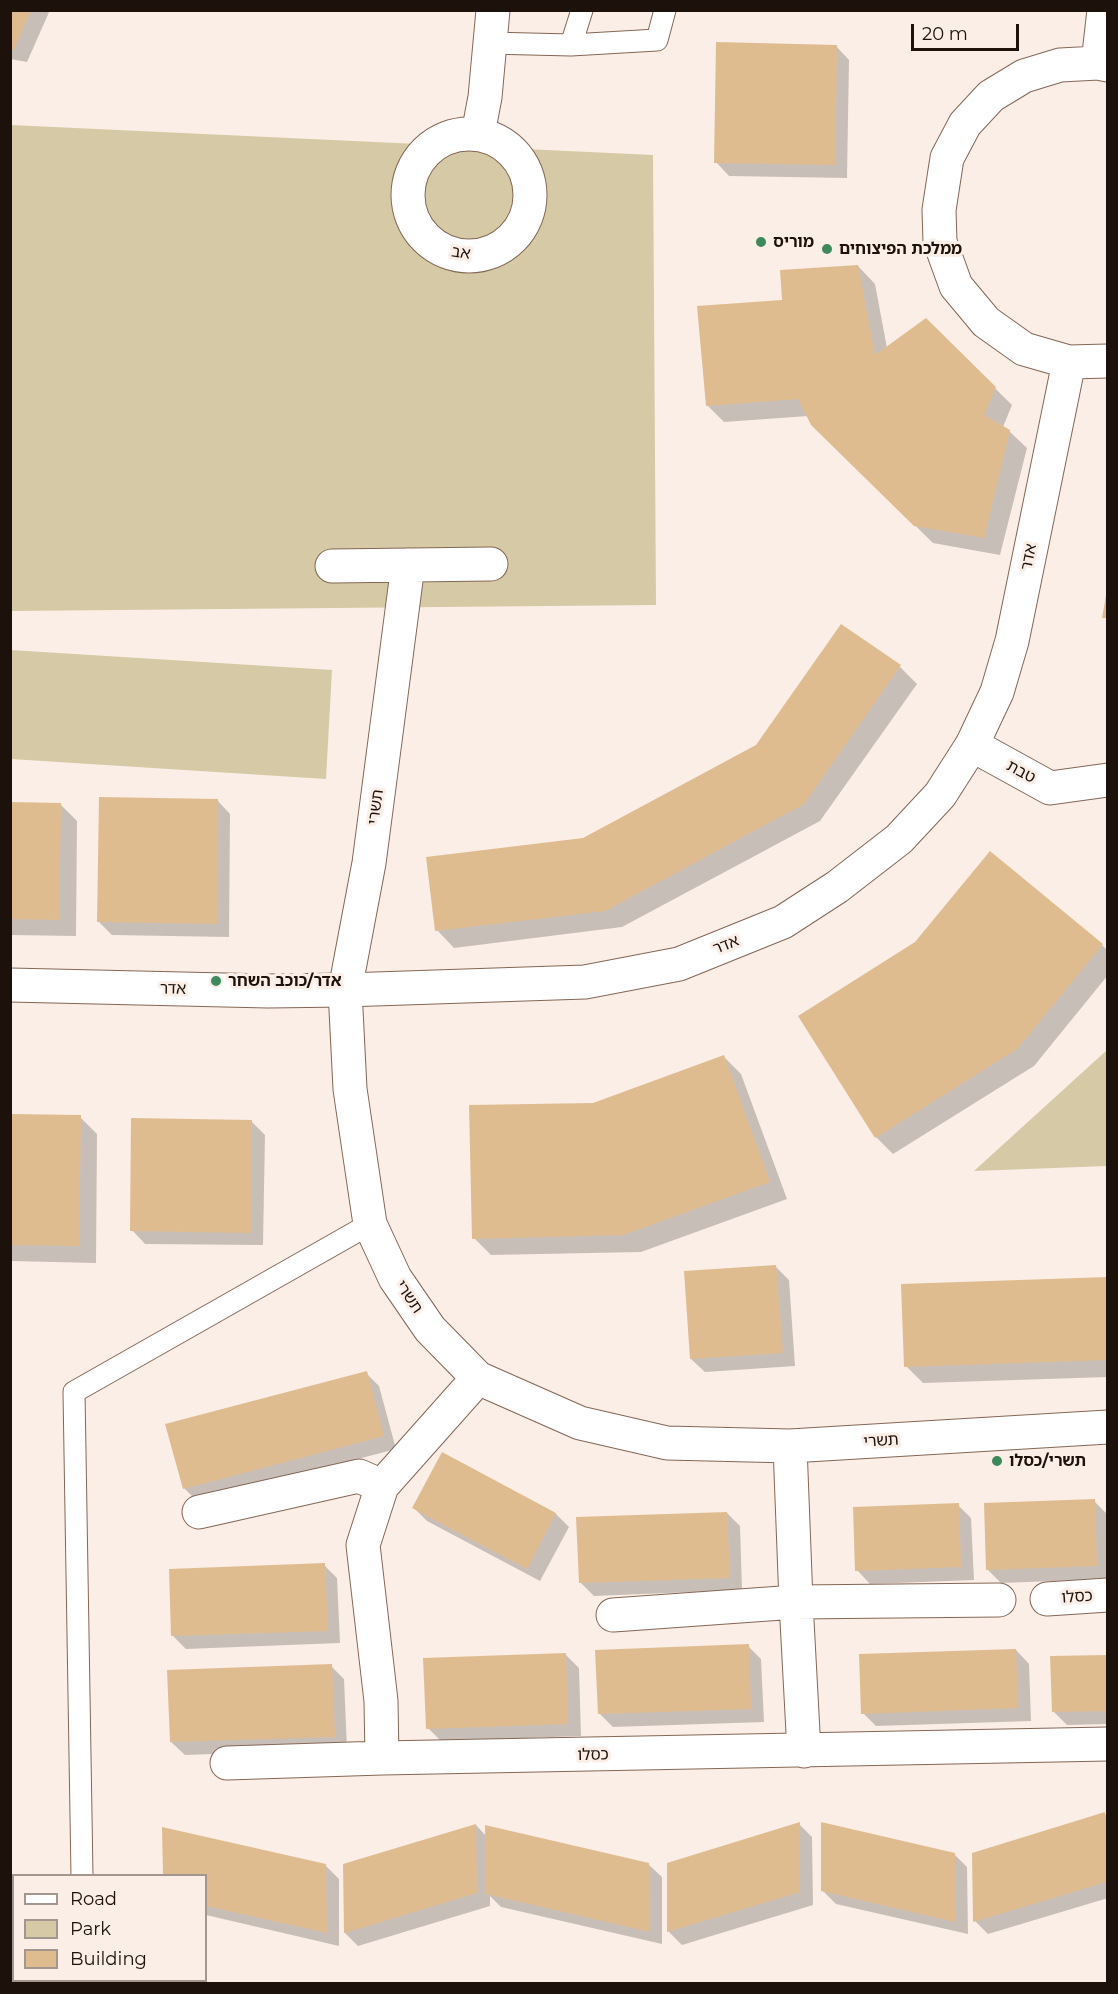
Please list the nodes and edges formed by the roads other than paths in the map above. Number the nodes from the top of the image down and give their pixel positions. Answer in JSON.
{"nodes":[{"id":1,"x":493,"y":10,"type":"edge"},
{"id":2,"x":582,"y":10,"type":"edge"},
{"id":3,"x":665,"y":10,"type":"edge"},
{"id":4,"x":1104,"y":10,"type":"edge"},
{"id":5,"x":489,"y":43,"type":"junction"},
{"id":6,"x":571,"y":45,"type":"junction"},
{"id":7,"x":1103,"y":64,"type":"edge"},
{"id":8,"x":478,"y":134,"type":"dead end"},
{"id":9,"x":1107,"y":361,"type":"edge"},
{"id":10,"x":1069,"y":362,"type":"junction"},
{"id":11,"x":491,"y":564,"type":"dead end"},
{"id":12,"x":408,"y":565,"type":"junction"},
{"id":13,"x":332,"y":566,"type":"dead end"},
{"id":14,"x":972,"y":745,"type":"junction"},
{"id":15,"x":1107,"y":780,"type":"edge"},
{"id":16,"x":10,"y":985,"type":"edge"},
{"id":17,"x":345,"y":990,"type":"junction"},
{"id":18,"x":370,"y":1224,"type":"junction"},
{"id":19,"x":478,"y":1378,"type":"junction"},
{"id":20,"x":1107,"y":1427,"type":"edge"},
{"id":21,"x":790,"y":1446,"type":"junction"},
{"id":22,"x":382,"y":1486,"type":"junction"},
{"id":23,"x":200,"y":1512,"type":"dead end"},
{"id":24,"x":1107,"y":1595,"type":"edge"},
{"id":25,"x":1047,"y":1599,"type":"dead end"},
{"id":26,"x":999,"y":1600,"type":"dead end"},
{"id":27,"x":796,"y":1602,"type":"junction"},
{"id":28,"x":613,"y":1615,"type":"dead end"},
{"id":29,"x":1107,"y":1744,"type":"edge"},
{"id":30,"x":804,"y":1751,"type":"junction"},
{"id":31,"x":382,"y":1758,"type":"junction"},
{"id":32,"x":227,"y":1763,"type":"dead end"},
{"id":33,"x":82,"y":1874,"type":"edge"}],
"edges":[{"from":1,"to":5,"type":"street"},
{"from":2,"to":6,"type":"lane"},
{"from":3,"to":6,"type":"lane"},
{"from":4,"to":7,"type":"street"},
{"from":5,"to":6,"type":"lane"},
{"from":5,"to":8,"type":"street"},
{"from":7,"to":10,"type":"street"},
{"from":9,"to":10,"type":"street"},
{"from":10,"to":14,"type":"street","name":"אדר"},
{"from":11,"to":12,"type":"street"},
{"from":12,"to":13,"type":"street"},
{"from":12,"to":17,"type":"street","name":"תשרי"},
{"from":14,"to":15,"type":"street","name":"טבת"},
{"from":14,"to":17,"type":"street","name":"אדר"},
{"from":16,"to":17,"type":"street","name":"אדר"},
{"from":17,"to":18,"type":"street","name":"תשרי"},
{"from":18,"to":19,"type":"street","name":"תשרי"},
{"from":18,"to":33,"type":"lane"},
{"from":19,"to":21,"type":"street","name":"תשרי"},
{"from":19,"to":22,"type":"street"},
{"from":20,"to":21,"type":"street","name":"תשרי"},
{"from":21,"to":27,"type":"street"},
{"from":22,"to":23,"type":"street"},
{"from":22,"to":31,"type":"street"},
{"from":24,"to":25,"type":"street","name":"כסלו"},
{"from":26,"to":27,"type":"street"},
{"from":27,"to":28,"type":"street"},
{"from":27,"to":30,"type":"street"},
{"from":29,"to":30,"type":"street","name":"כסלו"},
{"from":30,"to":31,"type":"street","name":"כסלו"},
{"from":31,"to":32,"type":"street","name":"כסלו"}]}
